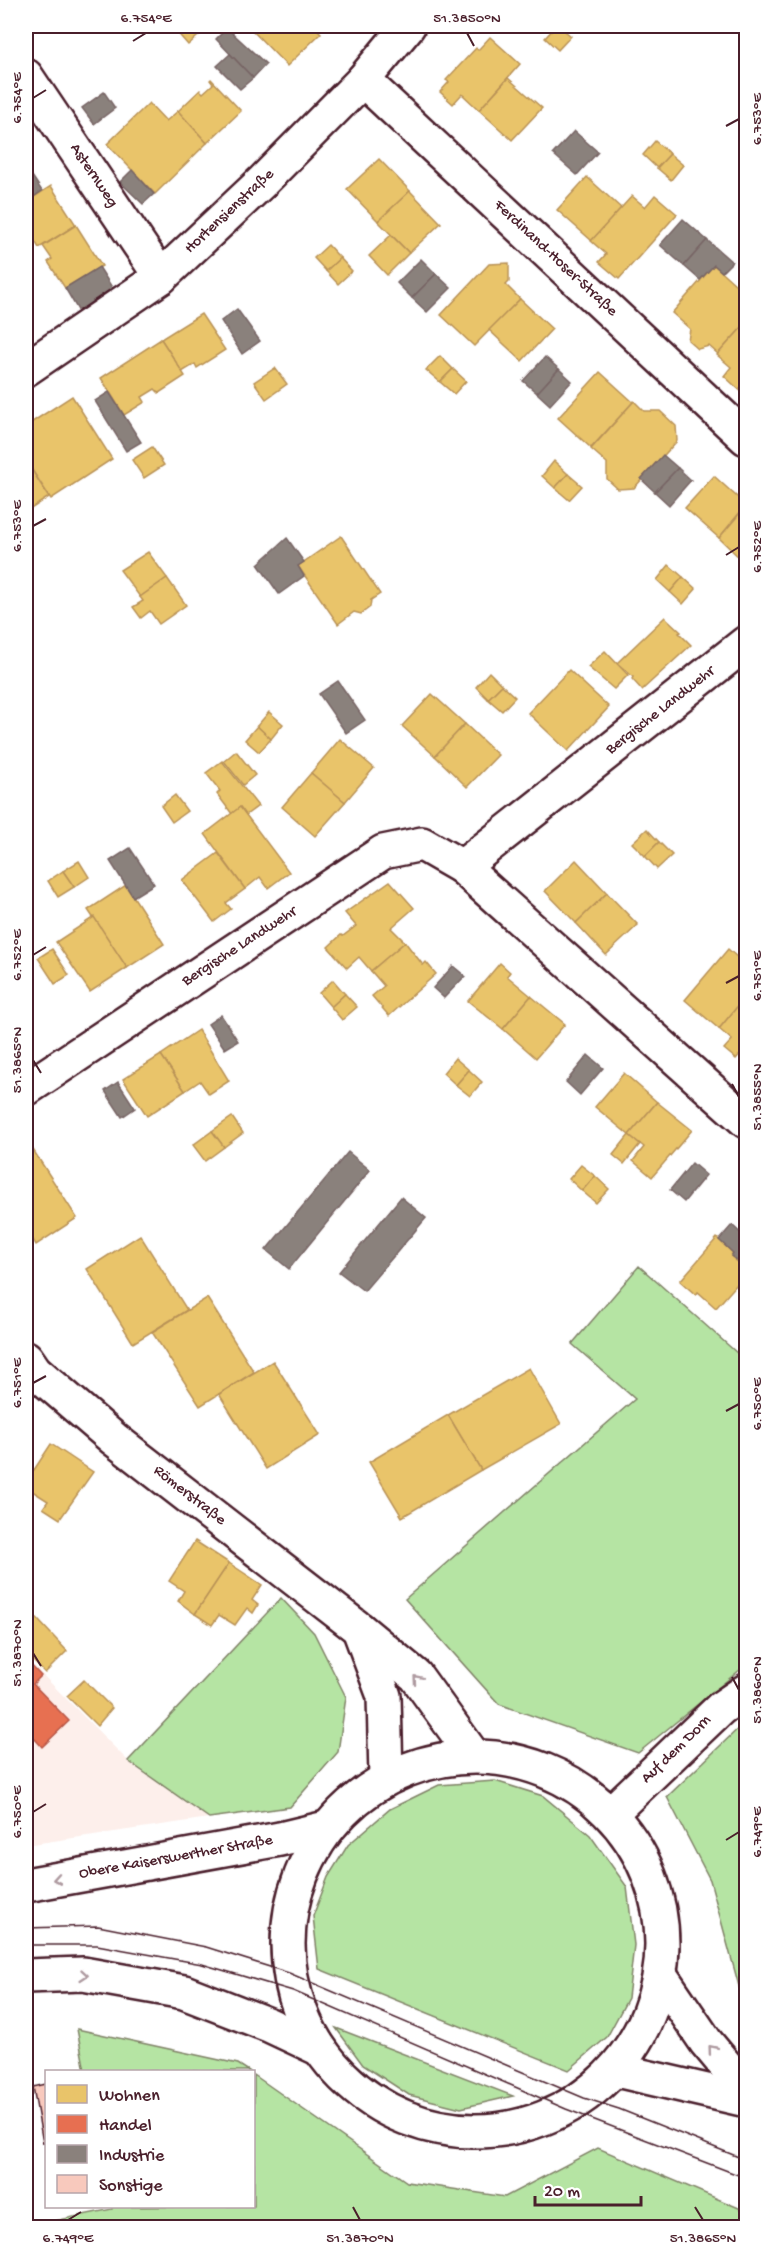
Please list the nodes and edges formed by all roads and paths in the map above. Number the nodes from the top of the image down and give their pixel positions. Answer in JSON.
{"nodes":[{"id":1,"x":408,"y":26,"type":"edge"},
{"id":2,"x":26,"y":76,"type":"edge"},
{"id":3,"x":363,"y":80,"type":"junction"},
{"id":4,"x":160,"y":277,"type":"junction"},
{"id":5,"x":26,"y":369,"type":"edge"},
{"id":6,"x":747,"y":438,"type":"edge"},
{"id":7,"x":747,"y":643,"type":"edge"},
{"id":8,"x":462,"y":867,"type":"junction"},
{"id":9,"x":26,"y":1089,"type":"edge"},
{"id":10,"x":747,"y":1121,"type":"edge"},
{"id":11,"x":26,"y":1358,"type":"edge"},
{"id":12,"x":358,"y":1628,"type":"junction"},
{"id":13,"x":747,"y":1691,"type":"edge"},
{"id":14,"x":473,"y":1755,"type":"junction"},
{"id":15,"x":386,"y":1777,"type":"junction"},
{"id":16,"x":611,"y":1813,"type":"junction"},
{"id":17,"x":326,"y":1828,"type":"junction"},
{"id":18,"x":26,"y":1885,"type":"edge"},
{"id":19,"x":26,"y":1976,"type":"edge"},
{"id":20,"x":661,"y":1976,"type":"junction"},
{"id":21,"x":318,"y":2048,"type":"junction"},
{"id":22,"x":616,"y":2070,"type":"junction"},
{"id":23,"x":747,"y":2090,"type":"edge"},
{"id":24,"x":747,"y":2100,"type":"edge"}],
"edges":[{"from":1,"to":3,"type":"street","name":"Hortensienstraße"},
{"from":2,"to":4,"type":"street","name":"Asternweg"},
{"from":3,"to":4,"type":"street","name":"Hortensienstraße"},
{"from":3,"to":6,"type":"street","name":"Ferdinand-Hoser-Straße"},
{"from":4,"to":5,"type":"street","name":"Hortensienstraße"},
{"from":7,"to":8,"type":"street","name":"Bergische Landwehr"},
{"from":8,"to":9,"type":"street","name":"Bergische Landwehr"},
{"from":8,"to":10,"type":"street","name":"Bergische Landwehr"},
{"from":11,"to":12,"type":"street","name":"Römerstraße"},
{"from":14,"to":12,"type":"street","name":"Römerstraße","one_way":true},
{"from":12,"to":15,"type":"street"},
{"from":13,"to":16,"type":"street","name":"Auf dem Dorn"},
{"from":14,"to":15,"type":"street"},
{"from":14,"to":16,"type":"street"},
{"from":15,"to":17,"type":"street"},
{"from":16,"to":20,"type":"street"},
{"from":17,"to":18,"type":"street","name":"Obere Kaiserswerther Straße","one_way":true},
{"from":17,"to":21,"type":"street"},
{"from":19,"to":21,"type":"street","one_way":true},
{"from":20,"to":22,"type":"street"},
{"from":23,"to":20,"type":"street","one_way":true},
{"from":21,"to":22,"type":"street"},
{"from":22,"to":24,"type":"street"}]}
